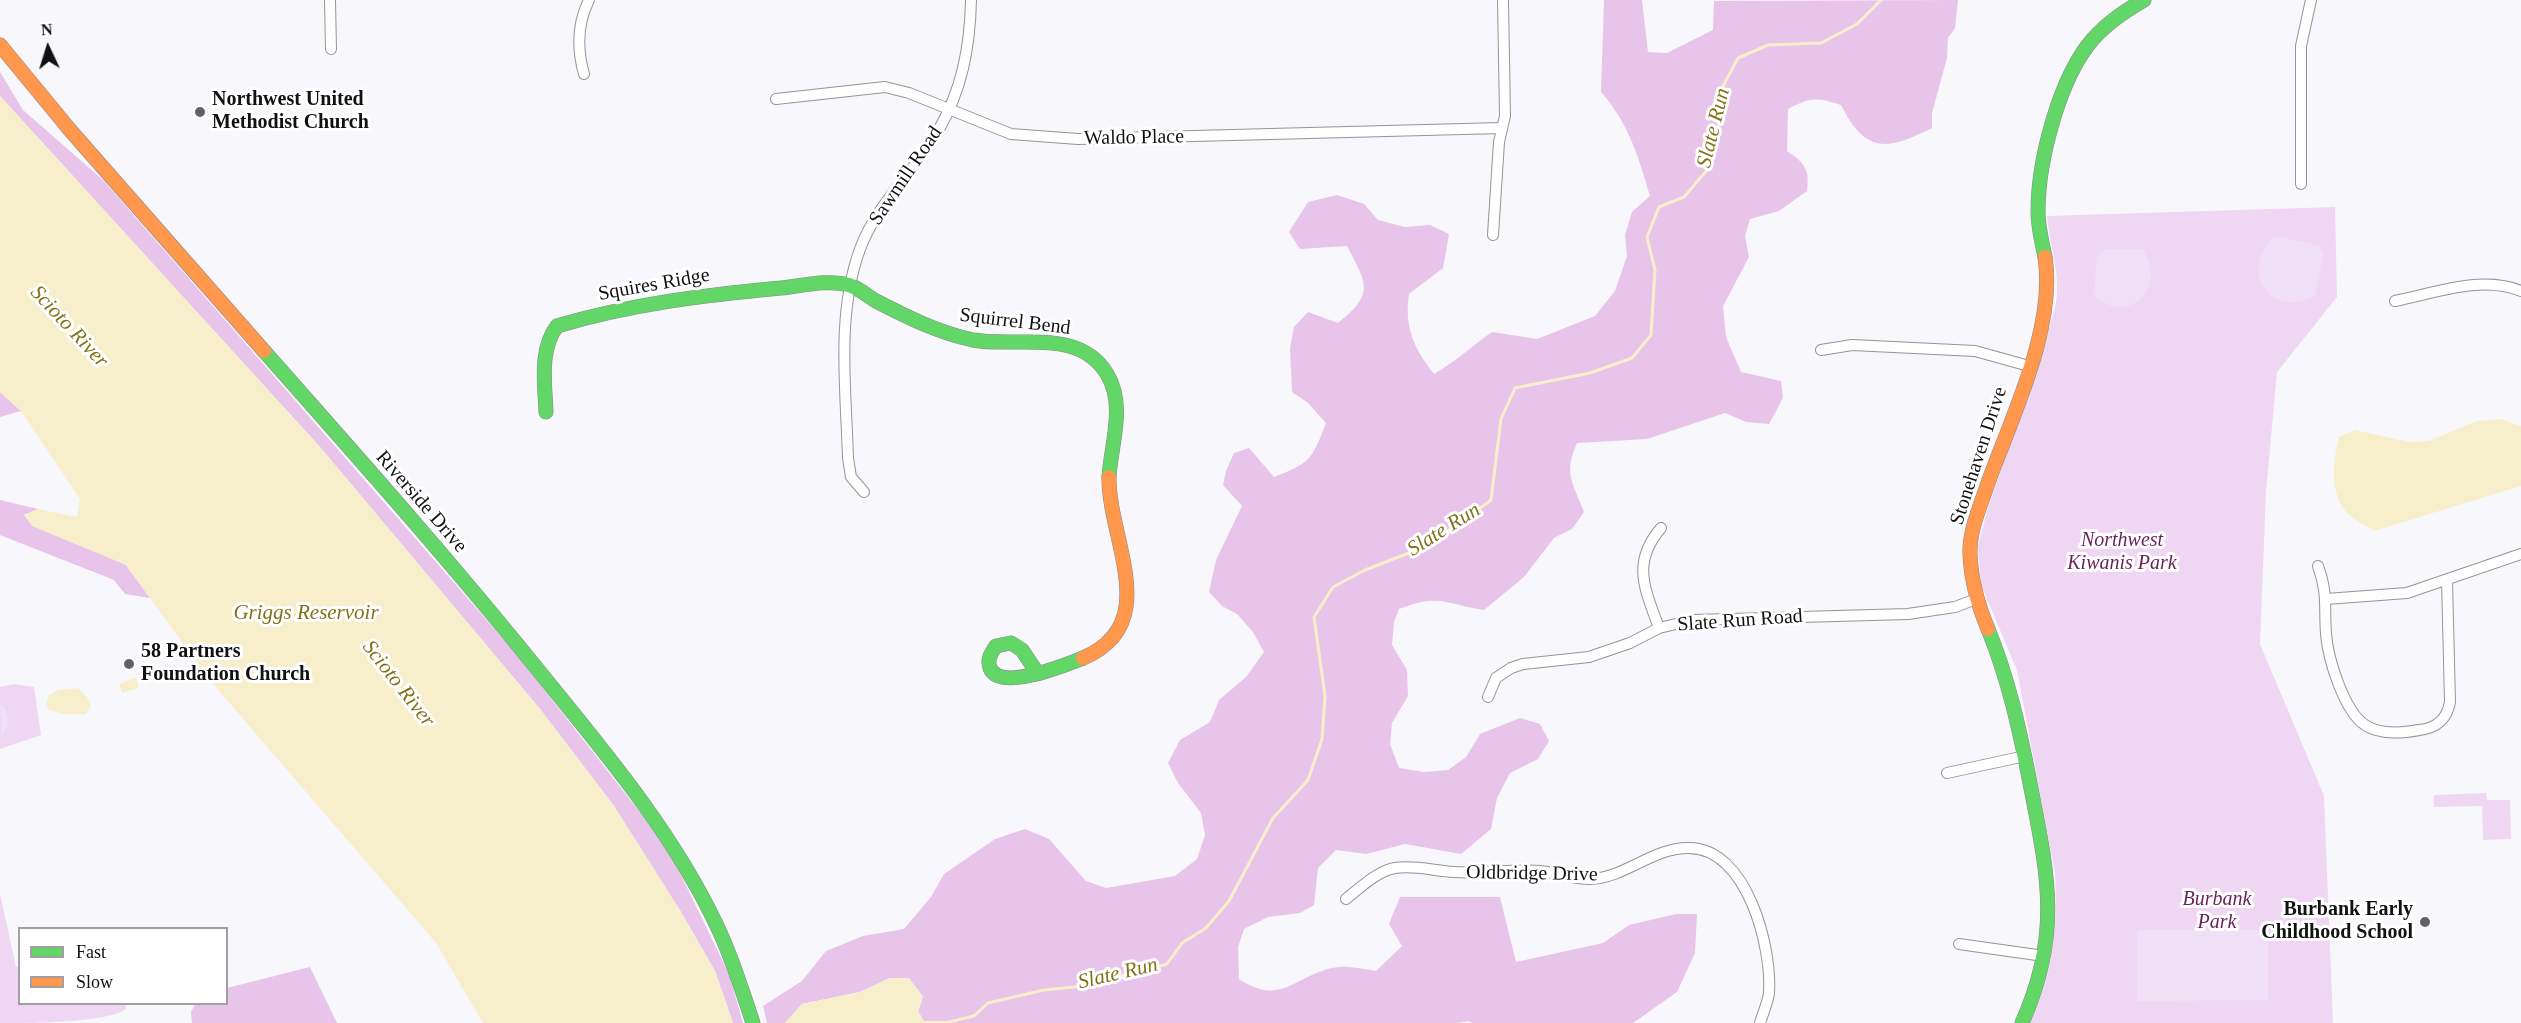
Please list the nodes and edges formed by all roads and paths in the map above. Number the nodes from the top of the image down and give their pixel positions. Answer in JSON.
{"nodes":[{"id":1,"x":330,"y":0,"type":"edge"},
{"id":2,"x":589,"y":0,"type":"edge"},
{"id":3,"x":971,"y":0,"type":"edge"},
{"id":4,"x":1503,"y":0,"type":"edge"},
{"id":5,"x":2144,"y":0,"type":"edge"},
{"id":6,"x":2310,"y":0,"type":"edge"},
{"id":7,"x":0,"y":45,"type":"edge"},
{"id":8,"x":331,"y":49,"type":"dead end"},
{"id":9,"x":584,"y":74,"type":"dead end"},
{"id":10,"x":776,"y":99,"type":"dead end"},
{"id":11,"x":949,"y":110,"type":"junction"},
{"id":12,"x":1502,"y":128,"type":"junction"},
{"id":13,"x":2301,"y":184,"type":"dead end"},
{"id":14,"x":1493,"y":235,"type":"dead end"},
{"id":15,"x":850,"y":286,"type":"junction"},
{"id":16,"x":2521,"y":291,"type":"edge"},
{"id":17,"x":2395,"y":301,"type":"dead end"},
{"id":18,"x":1821,"y":350,"type":"dead end"},
{"id":19,"x":2029,"y":366,"type":"junction"},
{"id":20,"x":546,"y":412,"type":"dead end"},
{"id":21,"x":864,"y":492,"type":"dead end"},
{"id":22,"x":1661,"y":528,"type":"dead end"},
{"id":23,"x":2521,"y":554,"type":"edge"},
{"id":24,"x":2318,"y":566,"type":"dead end"},
{"id":25,"x":2447,"y":580,"type":"junction"},
{"id":26,"x":1976,"y":599,"type":"junction"},
{"id":27,"x":2326,"y":599,"type":"junction"},
{"id":28,"x":1659,"y":628,"type":"junction"},
{"id":29,"x":1036,"y":671,"type":"dead end"},
{"id":30,"x":1488,"y":696,"type":"dead end"},
{"id":31,"x":2025,"y":756,"type":"junction"},
{"id":32,"x":1947,"y":773,"type":"dead end"},
{"id":33,"x":1346,"y":899,"type":"dead end"},
{"id":34,"x":1959,"y":944,"type":"dead end"},
{"id":35,"x":2044,"y":956,"type":"junction"},
{"id":36,"x":753,"y":1023,"type":"edge"},
{"id":37,"x":1760,"y":1023,"type":"edge"},
{"id":38,"x":2022,"y":1023,"type":"edge"}],
"edges":[{"from":1,"to":8,"type":"street"},
{"from":2,"to":9,"type":"street"},
{"from":3,"to":11,"type":"street","name":"Sawmill Road"},
{"from":4,"to":12,"type":"street"},
{"from":5,"to":19,"type":"street","name":"Stonehaven Drive"},
{"from":6,"to":13,"type":"street"},
{"from":7,"to":36,"type":"street","name":"Riverside Drive"},
{"from":10,"to":11,"type":"street","name":"Waldo Place"},
{"from":11,"to":12,"type":"street","name":"Waldo Place"},
{"from":11,"to":15,"type":"street","name":"Sawmill Road"},
{"from":12,"to":14,"type":"street"},
{"from":15,"to":20,"type":"street","name":"Squires Ridge"},
{"from":15,"to":21,"type":"street","name":"Sawmill Road"},
{"from":15,"to":29,"type":"street","name":"Squirrel Bend"},
{"from":16,"to":17,"type":"street"},
{"from":18,"to":19,"type":"street"},
{"from":19,"to":26,"type":"street","name":"Stonehaven Drive"},
{"from":22,"to":28,"type":"street"},
{"from":23,"to":25,"type":"street"},
{"from":24,"to":27,"type":"street"},
{"from":25,"to":27,"type":"street"},
{"from":25,"to":27,"type":"street"},
{"from":26,"to":28,"type":"street","name":"Slate Run Road"},
{"from":26,"to":31,"type":"street","name":"Stonehaven Drive"},
{"from":28,"to":30,"type":"street","name":"Slate Run Road"},
{"from":31,"to":32,"type":"street"},
{"from":31,"to":35,"type":"street","name":"Stonehaven Drive"},
{"from":33,"to":37,"type":"street","name":"Oldbridge Drive"},
{"from":34,"to":35,"type":"street"},
{"from":35,"to":38,"type":"street","name":"Stonehaven Drive"}]}
